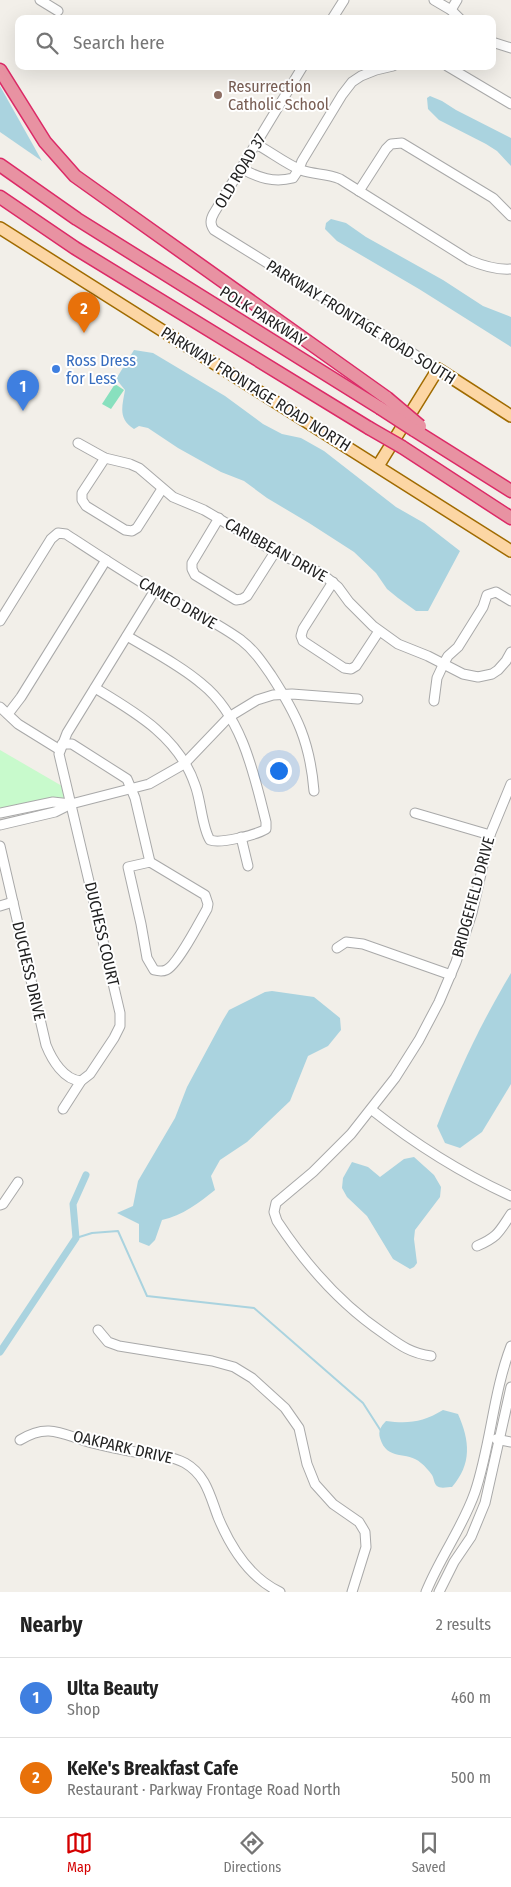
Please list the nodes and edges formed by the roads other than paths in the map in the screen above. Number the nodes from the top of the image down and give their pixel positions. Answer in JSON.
{"nodes":[{"id":1,"x":40,"y":0,"type":"edge"},
{"id":2,"x":344,"y":0,"type":"edge"},
{"id":3,"x":434,"y":0,"type":"edge"},
{"id":4,"x":458,"y":0,"type":"edge"},
{"id":5,"x":451,"y":10,"type":"junction"},
{"id":6,"x":58,"y":11,"type":"dead end"},
{"id":7,"x":335,"y":15,"type":"edge"},
{"id":8,"x":456,"y":15,"type":"edge"},
{"id":9,"x":496,"y":43,"type":"edge"},
{"id":10,"x":511,"y":48,"type":"edge"},
{"id":11,"x":0,"y":70,"type":"edge"},
{"id":12,"x":302,"y":70,"type":"edge"},
{"id":13,"x":376,"y":70,"type":"edge"},
{"id":14,"x":454,"y":70,"type":"edge"},
{"id":15,"x":511,"y":104,"type":"edge"},
{"id":16,"x":256,"y":144,"type":"junction"},
{"id":17,"x":0,"y":166,"type":"edge"},
{"id":18,"x":241,"y":168,"type":"junction"},
{"id":19,"x":299,"y":170,"type":"junction"},
{"id":20,"x":359,"y":191,"type":"junction"},
{"id":21,"x":0,"y":197,"type":"edge"},
{"id":22,"x":511,"y":216,"type":"edge"},
{"id":23,"x":212,"y":226,"type":"joint"},
{"id":24,"x":0,"y":228,"type":"edge"},
{"id":25,"x":511,"y":269,"type":"edge"},
{"id":26,"x":438,"y":369,"type":"junction"},
{"id":27,"x":384,"y":403,"type":"junction"},
{"id":28,"x":511,"y":416,"type":"edge"},
{"id":29,"x":78,"y":443,"type":"dead end"},
{"id":30,"x":105,"y":458,"type":"junction"},
{"id":31,"x":378,"y":466,"type":"junction"},
{"id":32,"x":162,"y":489,"type":"junction"},
{"id":33,"x":511,"y":491,"type":"edge"},
{"id":34,"x":219,"y":518,"type":"junction"},
{"id":35,"x":511,"y":518,"type":"edge"},
{"id":36,"x":511,"y":551,"type":"edge"},
{"id":37,"x":275,"y":552,"type":"junction"},
{"id":38,"x":106,"y":560,"type":"junction"},
{"id":39,"x":333,"y":582,"type":"junction"},
{"id":40,"x":155,"y":590,"type":"junction"},
{"id":41,"x":511,"y":600,"type":"edge"},
{"id":42,"x":0,"y":621,"type":"edge"},
{"id":43,"x":379,"y":631,"type":"junction"},
{"id":44,"x":127,"y":636,"type":"junction"},
{"id":45,"x":511,"y":652,"type":"edge"},
{"id":46,"x":444,"y":663,"type":"junction"},
{"id":47,"x":94,"y":688,"type":"junction"},
{"id":48,"x":284,"y":694,"type":"junction"},
{"id":49,"x":358,"y":699,"type":"dead end"},
{"id":50,"x":434,"y":701,"type":"dead end"},
{"id":51,"x":0,"y":706,"type":"edge"},
{"id":52,"x":8,"y":714,"type":"junction"},
{"id":53,"x":229,"y":717,"type":"junction"},
{"id":54,"x":61,"y":747,"type":"junction"},
{"id":55,"x":184,"y":764,"type":"junction"},
{"id":56,"x":511,"y":784,"type":"edge"},
{"id":57,"x":132,"y":789,"type":"junction"},
{"id":58,"x":314,"y":791,"type":"dead end"},
{"id":59,"x":71,"y":804,"type":"junction"},
{"id":60,"x":0,"y":812,"type":"edge"},
{"id":61,"x":415,"y":813,"type":"dead end"},
{"id":62,"x":0,"y":825,"type":"edge"},
{"id":63,"x":490,"y":835,"type":"junction"},
{"id":64,"x":241,"y":837,"type":"junction"},
{"id":65,"x":0,"y":846,"type":"edge"},
{"id":66,"x":150,"y":862,"type":"junction"},
{"id":67,"x":248,"y":866,"type":"dead end"},
{"id":68,"x":13,"y":902,"type":"junction"},
{"id":69,"x":0,"y":906,"type":"edge"},
{"id":70,"x":336,"y":948,"type":"dead end"},
{"id":71,"x":451,"y":975,"type":"junction"},
{"id":72,"x":81,"y":1081,"type":"junction"},
{"id":73,"x":63,"y":1109,"type":"dead end"},
{"id":74,"x":372,"y":1110,"type":"junction"},
{"id":75,"x":18,"y":1182,"type":"dead end"},
{"id":76,"x":511,"y":1196,"type":"edge"},
{"id":77,"x":0,"y":1205,"type":"edge"},
{"id":78,"x":511,"y":1214,"type":"edge"},
{"id":79,"x":477,"y":1246,"type":"dead end"},
{"id":80,"x":98,"y":1330,"type":"dead end"},
{"id":81,"x":511,"y":1346,"type":"edge"},
{"id":82,"x":430,"y":1356,"type":"dead end"},
{"id":83,"x":511,"y":1387,"type":"edge"},
{"id":84,"x":491,"y":1425,"type":"junction"},
{"id":85,"x":507,"y":1428,"type":"edge"},
{"id":86,"x":488,"y":1438,"type":"junction"},
{"id":87,"x":20,"y":1440,"type":"dead end"},
{"id":88,"x":500,"y":1440,"type":"junction"},
{"id":89,"x":511,"y":1442,"type":"edge"},
{"id":90,"x":280,"y":1592,"type":"edge"},
{"id":91,"x":352,"y":1592,"type":"edge"},
{"id":92,"x":426,"y":1592,"type":"edge"},
{"id":93,"x":439,"y":1592,"type":"edge"}],
"edges":[{"from":1,"to":6,"type":"street"},
{"from":2,"to":7,"type":"street"},
{"from":3,"to":5,"type":"street"},
{"from":4,"to":5,"type":"street"},
{"from":5,"to":8,"type":"street"},
{"from":9,"to":10,"type":"street"},
{"from":11,"to":27,"type":"highway"},
{"from":12,"to":16,"type":"street","name":"OLD ROAD 37"},
{"from":13,"to":19,"type":"street"},
{"from":14,"to":15,"type":"street"},
{"from":16,"to":18,"type":"street","name":"OLD ROAD 37"},
{"from":16,"to":19,"type":"street"},
{"from":17,"to":27,"type":"highway","name":"POLK PARKWAY"},
{"from":18,"to":19,"type":"street"},
{"from":18,"to":23,"type":"street","name":"OLD ROAD 37"},
{"from":19,"to":20,"type":"street"},
{"from":20,"to":22,"type":"street"},
{"from":20,"to":25,"type":"street"},
{"from":21,"to":35,"type":"highway","bridge":true},
{"from":23,"to":26,"type":"street","name":"PARKWAY FRONTAGE ROAD SOUTH"},
{"from":24,"to":31,"type":"main road","name":"PARKWAY FRONTAGE ROAD NORTH"},
{"from":26,"to":28,"type":"main road","name":"PARKWAY FRONTAGE ROAD SOUTH"},
{"from":26,"to":31,"type":"main road"},
{"from":27,"to":33,"type":"highway","name":"POLK PARKWAY","bridge":true},
{"from":29,"to":30,"type":"street","name":"CARIBBEAN DRIVE"},
{"from":30,"to":32,"type":"street","name":"CARIBBEAN DRIVE"},
{"from":30,"to":32,"type":"street"},
{"from":31,"to":36,"type":"main road","name":"PARKWAY FRONTAGE ROAD NORTH"},
{"from":32,"to":34,"type":"street","name":"CARIBBEAN DRIVE"},
{"from":34,"to":37,"type":"street","name":"CARIBBEAN DRIVE"},
{"from":34,"to":37,"type":"street"},
{"from":37,"to":39,"type":"street","name":"CARIBBEAN DRIVE"},
{"from":38,"to":40,"type":"street","name":"CAMEO DRIVE"},
{"from":38,"to":42,"type":"street","name":"CAMEO DRIVE"},
{"from":38,"to":52,"type":"street"},
{"from":39,"to":43,"type":"street","name":"CARIBBEAN DRIVE"},
{"from":39,"to":43,"type":"street"},
{"from":40,"to":44,"type":"street"},
{"from":40,"to":48,"type":"street","name":"CAMEO DRIVE"},
{"from":41,"to":46,"type":"street"},
{"from":43,"to":46,"type":"street","name":"CARIBBEAN DRIVE"},
{"from":44,"to":47,"type":"street"},
{"from":44,"to":53,"type":"street"},
{"from":45,"to":46,"type":"street","name":"CARIBBEAN DRIVE"},
{"from":46,"to":50,"type":"street"},
{"from":47,"to":54,"type":"street"},
{"from":47,"to":55,"type":"street"},
{"from":48,"to":49,"type":"street"},
{"from":48,"to":53,"type":"street"},
{"from":48,"to":58,"type":"street","name":"CAMEO DRIVE"},
{"from":51,"to":52,"type":"street"},
{"from":52,"to":54,"type":"street"},
{"from":53,"to":55,"type":"street"},
{"from":53,"to":64,"type":"street"},
{"from":54,"to":57,"type":"street"},
{"from":54,"to":59,"type":"street","name":"DUCHESS COURT"},
{"from":55,"to":57,"type":"street"},
{"from":55,"to":64,"type":"street"},
{"from":56,"to":63,"type":"street","name":"BRIDGEFIELD DRIVE"},
{"from":57,"to":59,"type":"street"},
{"from":57,"to":66,"type":"street"},
{"from":59,"to":60,"type":"street"},
{"from":59,"to":62,"type":"street"},
{"from":59,"to":72,"type":"street","name":"DUCHESS COURT"},
{"from":61,"to":63,"type":"street"},
{"from":63,"to":71,"type":"street","name":"BRIDGEFIELD DRIVE"},
{"from":64,"to":67,"type":"street"},
{"from":65,"to":68,"type":"street","name":"DUCHESS DRIVE"},
{"from":66,"to":66,"type":"street"},
{"from":68,"to":69,"type":"street"},
{"from":68,"to":72,"type":"street","name":"DUCHESS DRIVE"},
{"from":70,"to":71,"type":"street"},
{"from":71,"to":74,"type":"street","name":"BRIDGEFIELD DRIVE"},
{"from":72,"to":73,"type":"street","name":"DUCHESS COURT"},
{"from":74,"to":76,"type":"street"},
{"from":74,"to":82,"type":"street","name":"BRIDGEFIELD DRIVE"},
{"from":75,"to":77,"type":"street"},
{"from":78,"to":79,"type":"street"},
{"from":80,"to":91,"type":"street"},
{"from":81,"to":84,"type":"street"},
{"from":83,"to":85,"type":"street"},
{"from":84,"to":85,"type":"street"},
{"from":84,"to":86,"type":"street"},
{"from":85,"to":88,"type":"street"},
{"from":86,"to":88,"type":"street"},
{"from":86,"to":92,"type":"street"},
{"from":87,"to":90,"type":"street","name":"OAKPARK DRIVE"},
{"from":88,"to":89,"type":"street"},
{"from":88,"to":93,"type":"street"}]}
